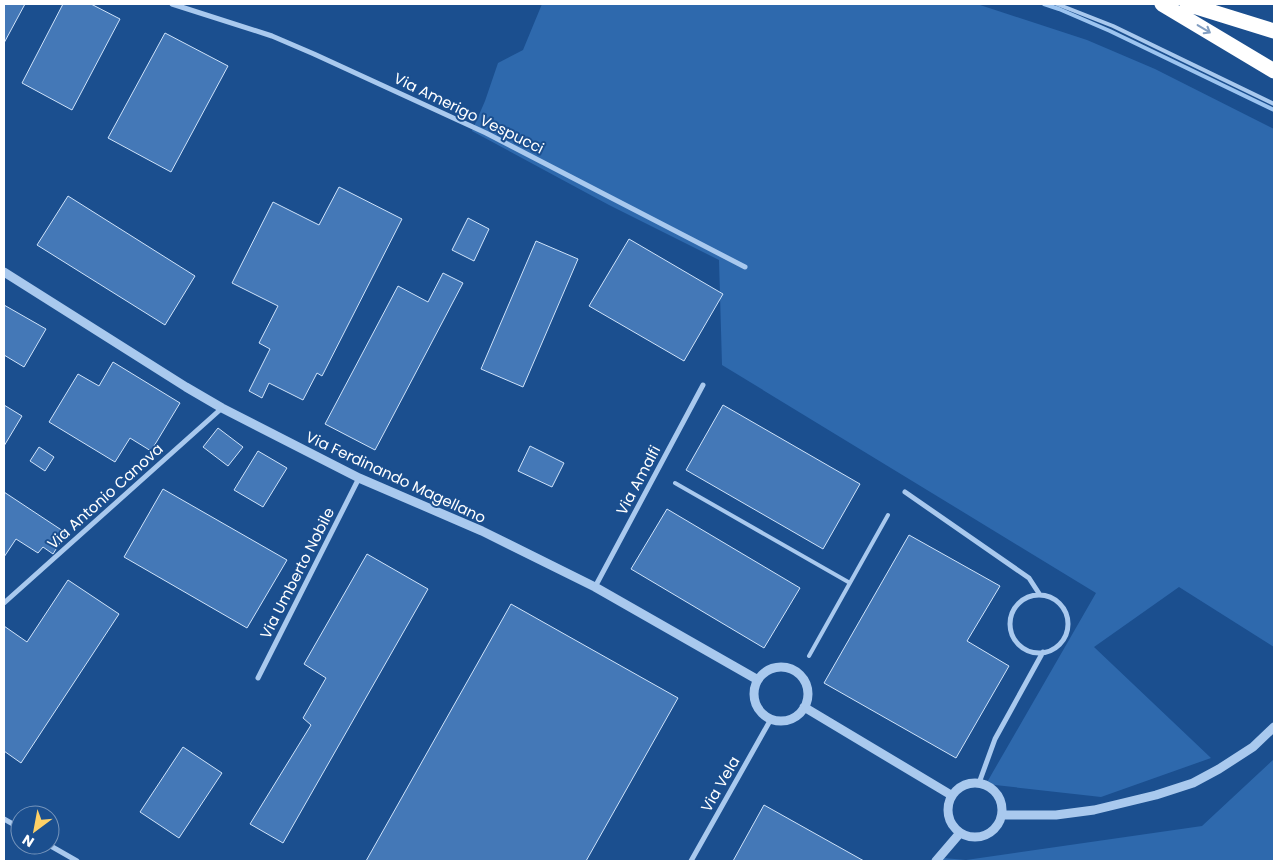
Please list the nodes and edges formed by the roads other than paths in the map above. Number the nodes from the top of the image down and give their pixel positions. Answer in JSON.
{"nodes":[{"id":1,"x":172,"y":4,"type":"edge"},
{"id":2,"x":1057,"y":4,"type":"edge"},
{"id":3,"x":1162,"y":4,"type":"edge"},
{"id":4,"x":1187,"y":4,"type":"edge"},
{"id":5,"x":1274,"y":31,"type":"edge"},
{"id":6,"x":1274,"y":70,"type":"edge"},
{"id":7,"x":1274,"y":104,"type":"edge"},
{"id":8,"x":745,"y":267,"type":"dead end"},
{"id":9,"x":4,"y":272,"type":"edge"},
{"id":10,"x":703,"y":385,"type":"dead end"},
{"id":11,"x":222,"y":408,"type":"junction"},
{"id":12,"x":359,"y":478,"type":"junction"},
{"id":13,"x":675,"y":483,"type":"dead end"},
{"id":14,"x":905,"y":492,"type":"dead end"},
{"id":15,"x":888,"y":515,"type":"dead end"},
{"id":16,"x":850,"y":583,"type":"junction"},
{"id":17,"x":595,"y":587,"type":"junction"},
{"id":18,"x":1040,"y":595,"type":"junction"},
{"id":19,"x":4,"y":602,"type":"edge"},
{"id":20,"x":1043,"y":652,"type":"junction"},
{"id":21,"x":809,"y":656,"type":"dead end"},
{"id":22,"x":258,"y":678,"type":"dead end"},
{"id":23,"x":758,"y":680,"type":"junction"},
{"id":24,"x":804,"y":707,"type":"junction"},
{"id":25,"x":772,"y":719,"type":"junction"},
{"id":26,"x":1274,"y":727,"type":"edge"},
{"id":27,"x":979,"y":783,"type":"junction"},
{"id":28,"x":951,"y":795,"type":"junction"},
{"id":29,"x":1002,"y":815,"type":"junction"},
{"id":30,"x":960,"y":833,"type":"junction"},
{"id":31,"x":60,"y":851,"type":"edge"},
{"id":32,"x":77,"y":861,"type":"edge"},
{"id":33,"x":691,"y":861,"type":"edge"},
{"id":34,"x":936,"y":861,"type":"edge"}],
"edges":[{"from":1,"to":8,"type":"street","name":"Via Amerigo Vespucci"},
{"from":2,"to":7,"type":"lane"},
{"from":3,"to":6,"type":"highway","one_way":true},
{"from":4,"to":5,"type":"highway"},
{"from":9,"to":11,"type":"street","name":"Via Ferdinando Magellano"},
{"from":10,"to":17,"type":"street","name":"Via Amalfi"},
{"from":11,"to":12,"type":"street","name":"Via Ferdinando Magellano"},
{"from":11,"to":19,"type":"street","name":"Via Antonio Canova"},
{"from":12,"to":17,"type":"street","name":"Via Ferdinando Magellano"},
{"from":12,"to":22,"type":"street","name":"Via Umberto Nobile"},
{"from":13,"to":16,"type":"lane"},
{"from":14,"to":18,"type":"street"},
{"from":15,"to":16,"type":"lane"},
{"from":16,"to":21,"type":"lane"},
{"from":17,"to":23,"type":"street","name":"Via Ferdinando Magellano"},
{"from":18,"to":20,"type":"street"},
{"from":18,"to":20,"type":"street"},
{"from":20,"to":27,"type":"street"},
{"from":23,"to":24,"type":"street"},
{"from":23,"to":25,"type":"street"},
{"from":24,"to":25,"type":"street"},
{"from":24,"to":28,"type":"street"},
{"from":25,"to":33,"type":"street","name":"Via Vela"},
{"from":26,"to":29,"type":"street"},
{"from":27,"to":28,"type":"street"},
{"from":27,"to":29,"type":"street"},
{"from":28,"to":30,"type":"street"},
{"from":29,"to":30,"type":"street"},
{"from":30,"to":34,"type":"street"},
{"from":31,"to":32,"type":"street"}]}
